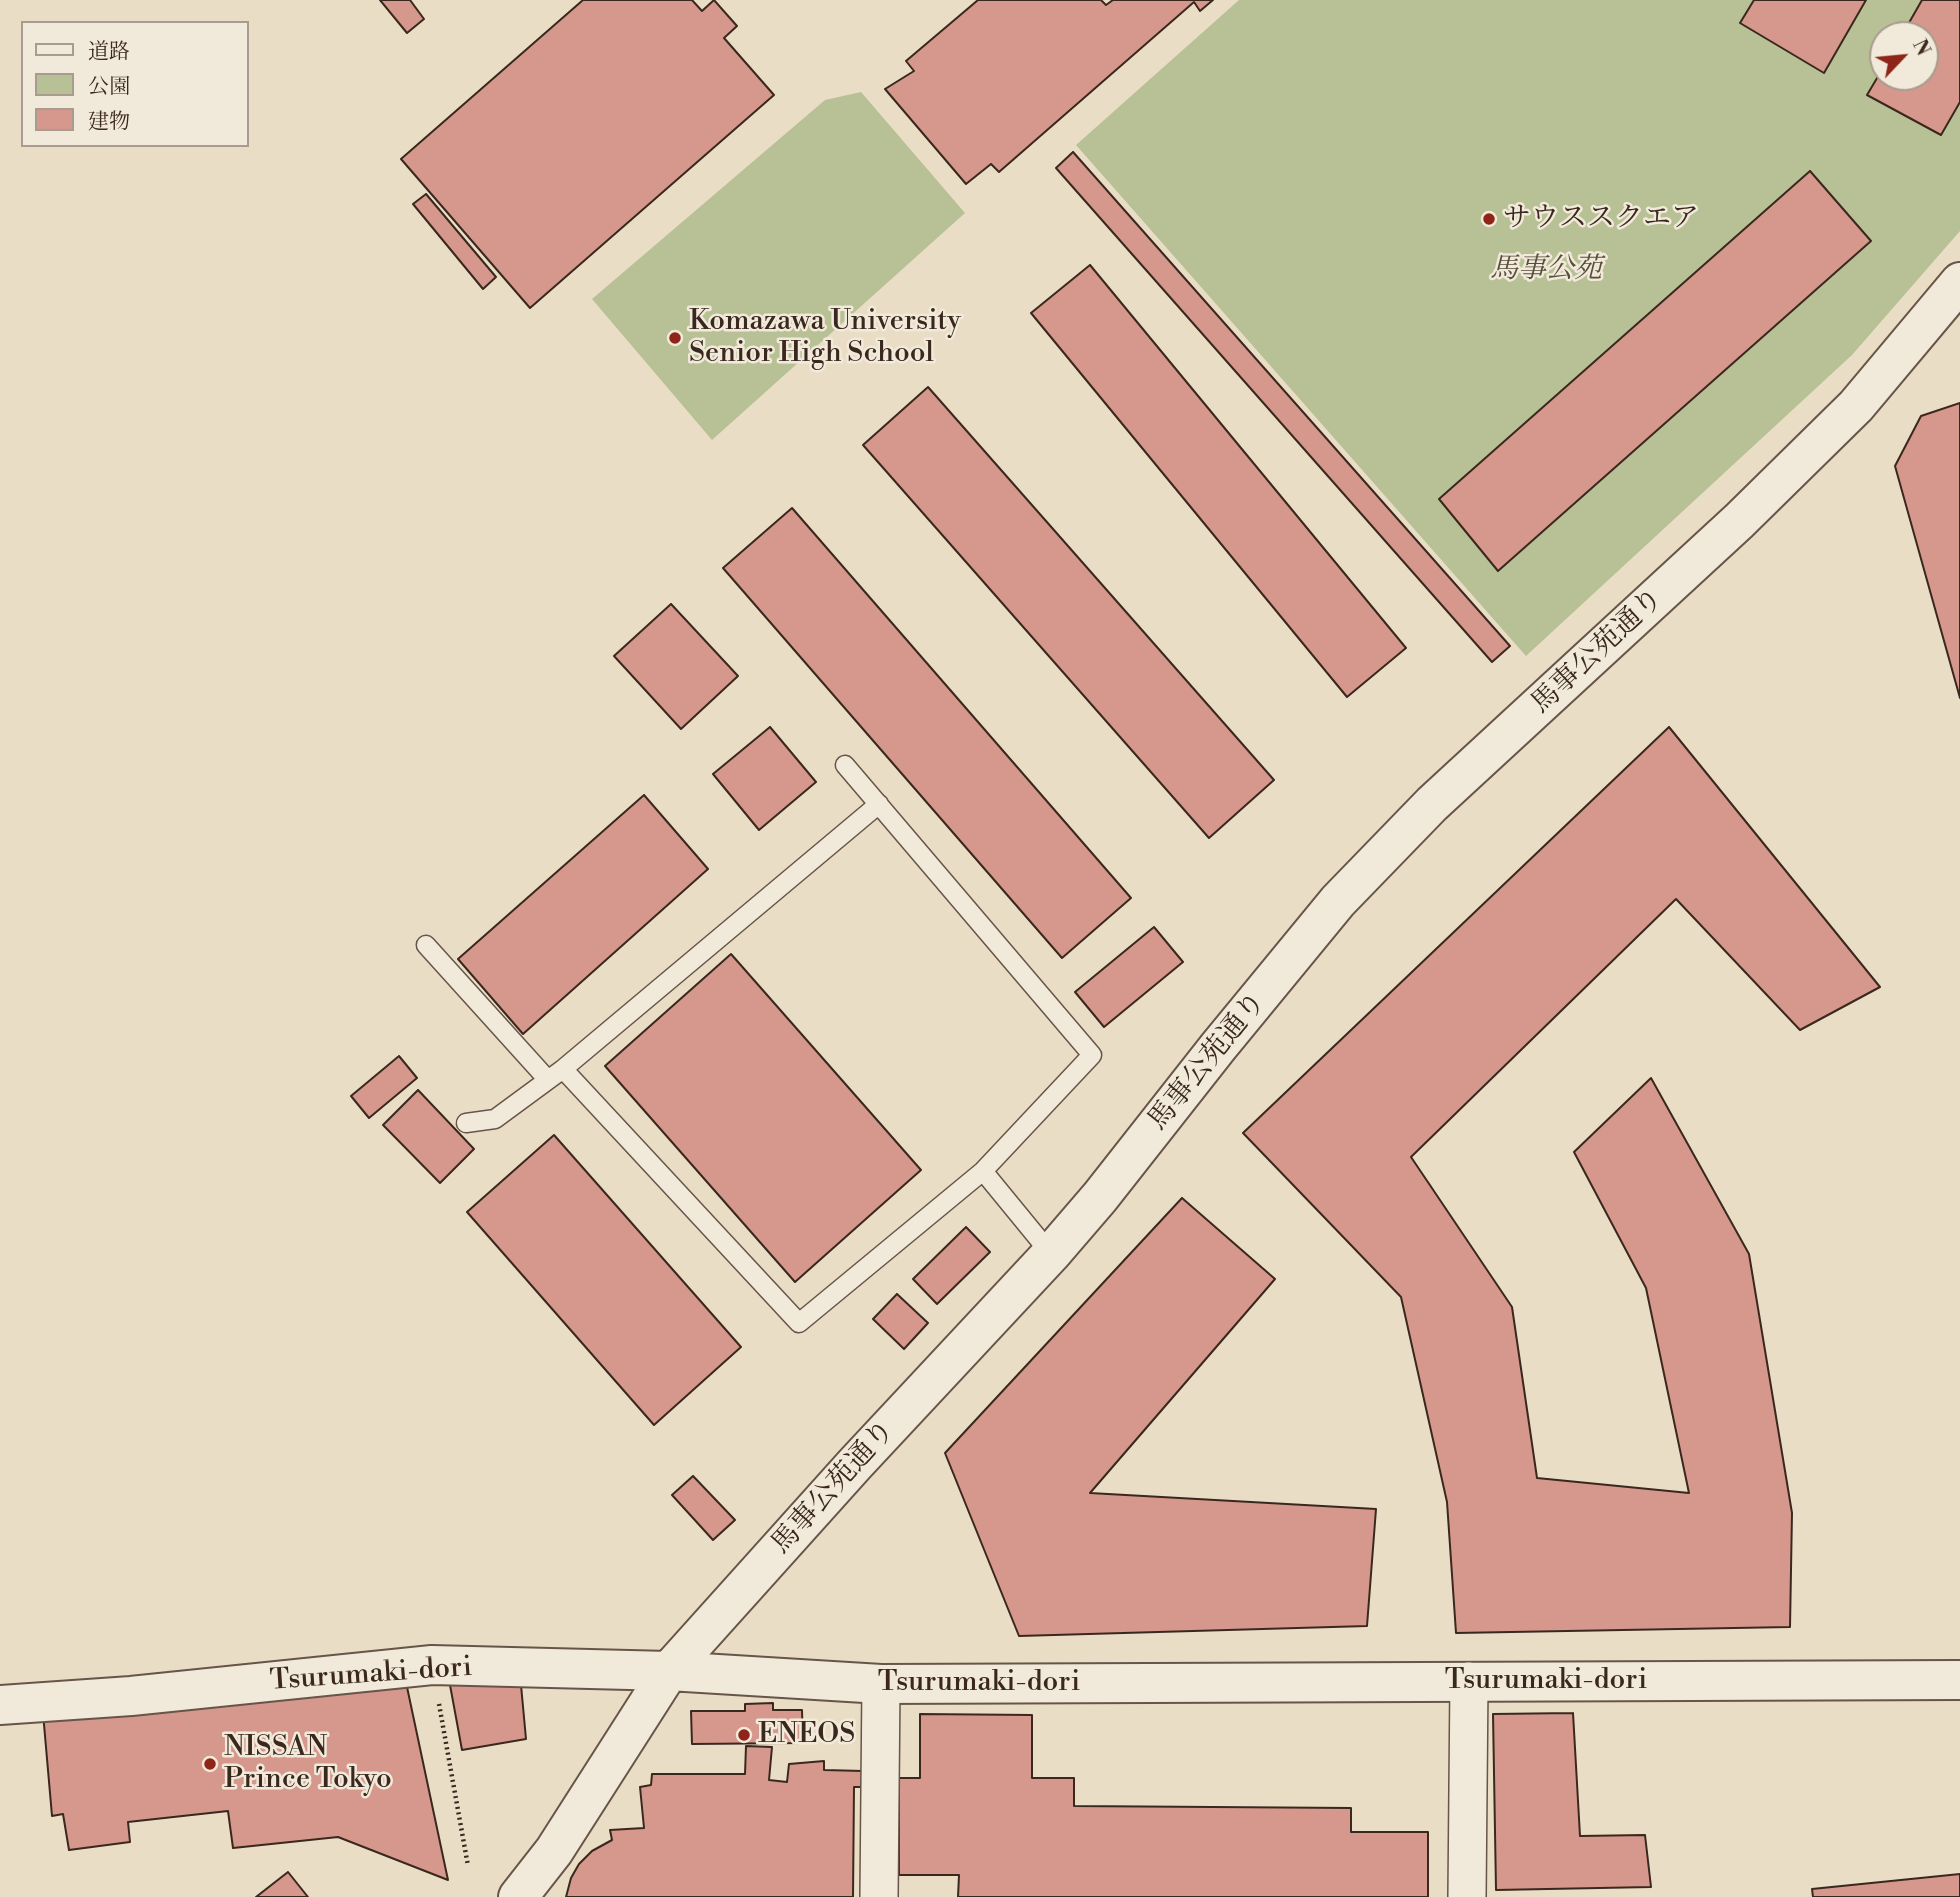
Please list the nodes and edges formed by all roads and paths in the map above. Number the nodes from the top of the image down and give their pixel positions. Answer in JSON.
{"nodes":[{"id":1,"x":1960,"y":282,"type":"edge"},
{"id":2,"x":845,"y":765,"type":"dead end"},
{"id":3,"x":879,"y":804,"type":"junction"},
{"id":4,"x":426,"y":945,"type":"dead end"},
{"id":5,"x":563,"y":1069,"type":"junction"},
{"id":6,"x":548,"y":1080,"type":"junction"},
{"id":7,"x":466,"y":1122,"type":"dead end"},
{"id":8,"x":983,"y":1171,"type":"junction"},
{"id":9,"x":1051,"y":1254,"type":"junction"},
{"id":10,"x":432,"y":1665,"type":"junction"},
{"id":11,"x":668,"y":1671,"type":"junction"},
{"id":12,"x":1960,"y":1680,"type":"edge"},
{"id":13,"x":1469,"y":1681,"type":"junction"},
{"id":14,"x":881,"y":1684,"type":"junction"},
{"id":15,"x":0,"y":1705,"type":"edge"},
{"id":16,"x":468,"y":1866,"type":"dead end"},
{"id":17,"x":518,"y":1897,"type":"edge"},
{"id":18,"x":879,"y":1897,"type":"edge"},
{"id":19,"x":1467,"y":1897,"type":"edge"}],
"edges":[{"from":1,"to":9,"type":"street","name":"馬事公苑通り"},
{"from":2,"to":3,"type":"lane"},
{"from":3,"to":5,"type":"lane"},
{"from":3,"to":8,"type":"lane"},
{"from":4,"to":6,"type":"lane"},
{"from":5,"to":6,"type":"lane"},
{"from":5,"to":8,"type":"lane"},
{"from":6,"to":7,"type":"lane"},
{"from":8,"to":9,"type":"lane"},
{"from":9,"to":11,"type":"street","name":"馬事公苑通り"},
{"from":10,"to":11,"type":"street","name":"Tsurumaki-dori"},
{"from":10,"to":15,"type":"street","name":"Tsurumaki-dori"},
{"from":10,"to":16,"type":"path"},
{"from":11,"to":14,"type":"street","name":"Tsurumaki-dori"},
{"from":11,"to":17,"type":"street","name":"馬事公苑通り"},
{"from":12,"to":13,"type":"street","name":"Tsurumaki-dori"},
{"from":13,"to":14,"type":"street","name":"Tsurumaki-dori"},
{"from":13,"to":19,"type":"street"},
{"from":14,"to":18,"type":"street"}]}
